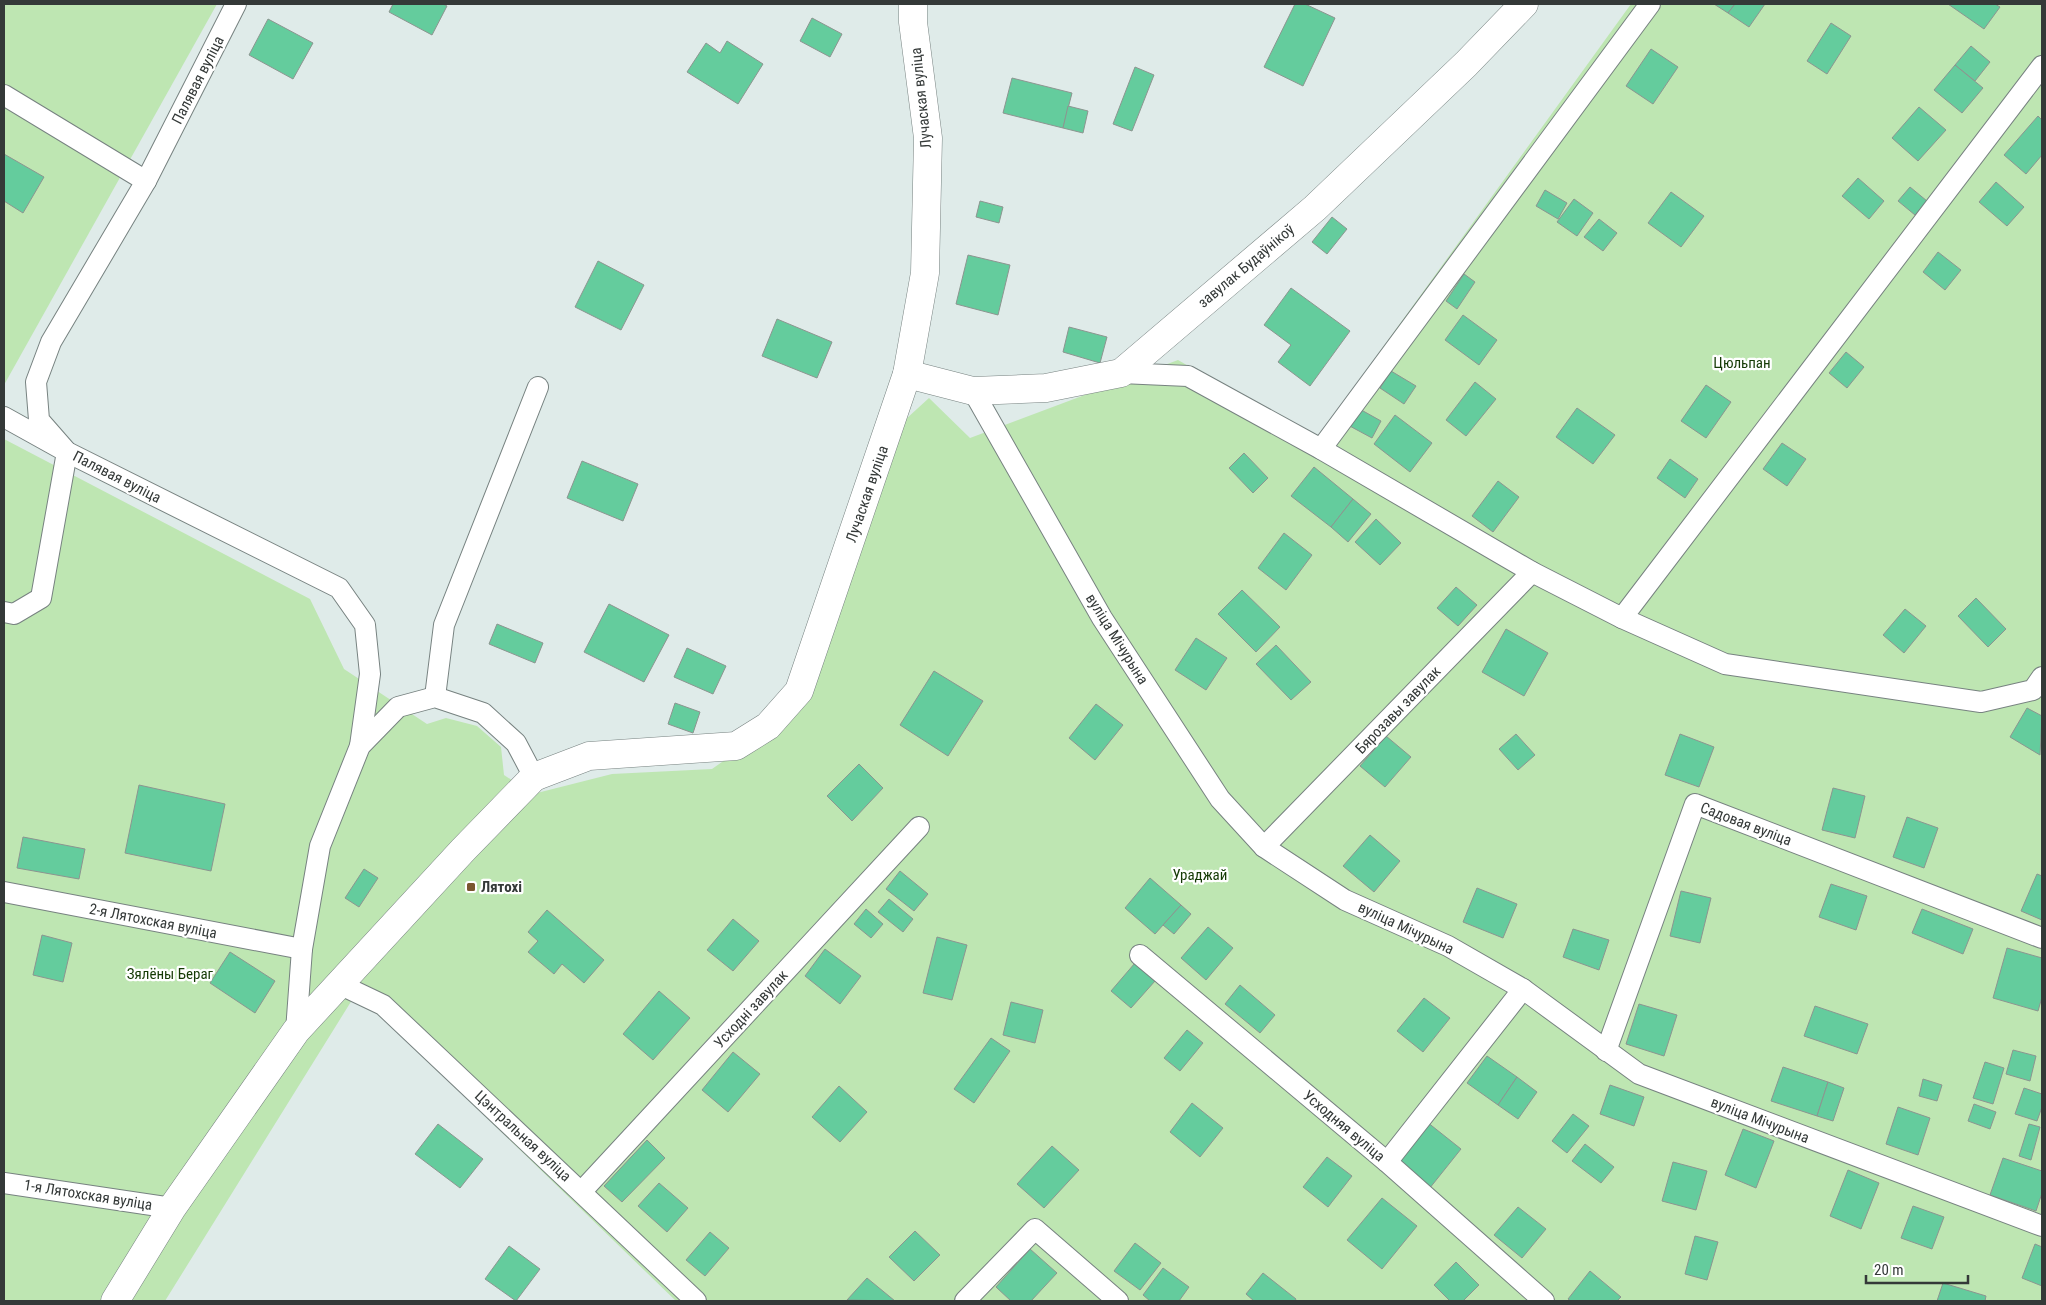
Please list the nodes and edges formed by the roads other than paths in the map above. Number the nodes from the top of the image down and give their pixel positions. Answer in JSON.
{"nodes":[{"id":1,"x":236,"y":4,"type":"edge"},
{"id":2,"x":913,"y":4,"type":"edge"},
{"id":3,"x":1524,"y":4,"type":"edge"},
{"id":4,"x":1650,"y":4,"type":"edge"},
{"id":5,"x":2042,"y":66,"type":"edge"},
{"id":6,"x":4,"y":94,"type":"edge"},
{"id":7,"x":146,"y":181,"type":"junction"},
{"id":8,"x":1121,"y":373,"type":"junction"},
{"id":9,"x":907,"y":374,"type":"junction"},
{"id":10,"x":538,"y":387,"type":"dead end"},
{"id":11,"x":973,"y":391,"type":"junction"},
{"id":12,"x":4,"y":417,"type":"edge"},
{"id":13,"x":1321,"y":449,"type":"junction"},
{"id":14,"x":67,"y":452,"type":"junction"},
{"id":15,"x":1532,"y":572,"type":"junction"},
{"id":16,"x":4,"y":612,"type":"edge"},
{"id":17,"x":1622,"y":618,"type":"junction"},
{"id":18,"x":2042,"y":677,"type":"edge"},
{"id":19,"x":436,"y":697,"type":"junction"},
{"id":20,"x":360,"y":746,"type":"junction"},
{"id":21,"x":534,"y":777,"type":"junction"},
{"id":22,"x":919,"y":826,"type":"dead end"},
{"id":23,"x":1264,"y":848,"type":"junction"},
{"id":24,"x":4,"y":892,"type":"edge"},
{"id":25,"x":2042,"y":938,"type":"edge"},
{"id":26,"x":302,"y":949,"type":"junction"},
{"id":27,"x":1140,"y":955,"type":"dead end"},
{"id":28,"x":340,"y":984,"type":"junction"},
{"id":29,"x":1523,"y":989,"type":"junction"},
{"id":30,"x":296,"y":1031,"type":"junction"},
{"id":31,"x":1606,"y":1051,"type":"junction"},
{"id":32,"x":1387,"y":1162,"type":"junction"},
{"id":33,"x":4,"y":1182,"type":"edge"},
{"id":34,"x":582,"y":1191,"type":"junction"},
{"id":35,"x":172,"y":1208,"type":"junction"},
{"id":36,"x":2042,"y":1226,"type":"edge"},
{"id":37,"x":115,"y":1301,"type":"edge"},
{"id":38,"x":696,"y":1301,"type":"edge"},
{"id":39,"x":965,"y":1301,"type":"edge"},
{"id":40,"x":1118,"y":1301,"type":"edge"},
{"id":41,"x":1544,"y":1301,"type":"edge"}],
"edges":[{"from":1,"to":7,"type":"lane","name":"Палявая вуліца"},
{"from":2,"to":9,"type":"street","name":"Лучаская вуліца"},
{"from":3,"to":8,"type":"street","name":"завулак Будаўнікоў"},
{"from":4,"to":13,"type":"lane"},
{"from":5,"to":17,"type":"lane"},
{"from":6,"to":7,"type":"lane"},
{"from":7,"to":14,"type":"lane","name":"Палявая вуліца"},
{"from":8,"to":11,"type":"street","name":"завулак Будаўнікоў"},
{"from":8,"to":13,"type":"lane"},
{"from":9,"to":11,"type":"street","name":"завулак Будаўнікоў"},
{"from":9,"to":21,"type":"street","name":"Лучаская вуліца"},
{"from":10,"to":19,"type":"lane"},
{"from":11,"to":23,"type":"lane","name":"вуліца Мічурына"},
{"from":12,"to":14,"type":"lane"},
{"from":13,"to":15,"type":"lane"},
{"from":14,"to":16,"type":"lane"},
{"from":14,"to":20,"type":"lane","name":"Палявая вуліца"},
{"from":15,"to":17,"type":"lane"},
{"from":15,"to":23,"type":"lane","name":"Бярозавы завулак"},
{"from":17,"to":18,"type":"lane"},
{"from":19,"to":20,"type":"lane"},
{"from":19,"to":21,"type":"lane"},
{"from":20,"to":26,"type":"lane"},
{"from":21,"to":28,"type":"street"},
{"from":22,"to":34,"type":"lane","name":"Усходні завулак"},
{"from":23,"to":29,"type":"lane","name":"вуліца Мічурына"},
{"from":24,"to":26,"type":"lane","name":"2-я Лятохская вуліца"},
{"from":25,"to":31,"type":"lane","name":"Садовая вуліца"},
{"from":26,"to":30,"type":"lane"},
{"from":27,"to":32,"type":"lane","name":"Усходняя вуліца"},
{"from":28,"to":30,"type":"street"},
{"from":28,"to":34,"type":"lane","name":"Цэнтральная вуліца"},
{"from":29,"to":31,"type":"lane","name":"вуліца Мічурына"},
{"from":29,"to":32,"type":"lane"},
{"from":30,"to":35,"type":"street"},
{"from":31,"to":36,"type":"lane","name":"вуліца Мічурына"},
{"from":32,"to":41,"type":"lane","name":"Усходняя вуліца"},
{"from":33,"to":35,"type":"lane","name":"1-я Лятохская вуліца"},
{"from":34,"to":38,"type":"lane","name":"Цэнтральная вуліца"},
{"from":35,"to":37,"type":"street"},
{"from":39,"to":40,"type":"lane"}]}
